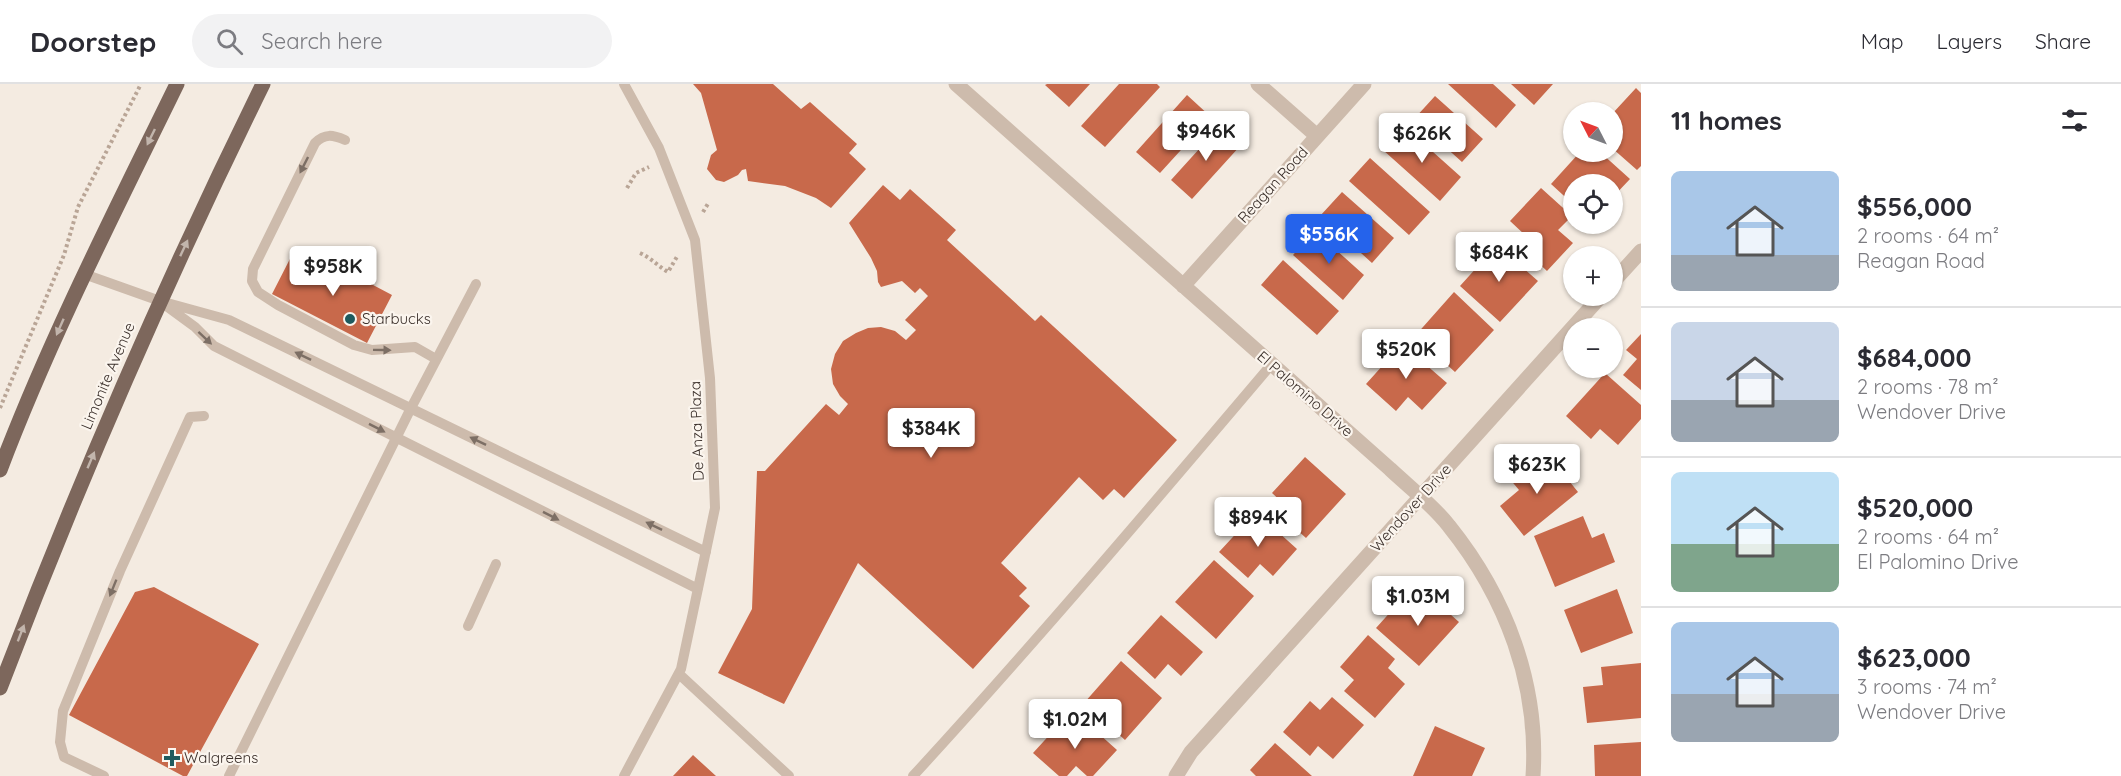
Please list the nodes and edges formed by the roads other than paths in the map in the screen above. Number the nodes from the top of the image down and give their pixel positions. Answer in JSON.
{"nodes":[{"id":1,"x":177,"y":84,"type":"edge"},
{"id":2,"x":262,"y":84,"type":"edge"},
{"id":3,"x":624,"y":84,"type":"edge"},
{"id":4,"x":956,"y":84,"type":"edge"},
{"id":5,"x":1258,"y":84,"type":"edge"},
{"id":6,"x":1364,"y":84,"type":"edge"},
{"id":7,"x":1317,"y":136,"type":"junction"},
{"id":8,"x":345,"y":140,"type":"dead end"},
{"id":9,"x":1641,"y":251,"type":"edge"},
{"id":10,"x":1623,"y":271,"type":"edge"},
{"id":11,"x":84,"y":274,"type":"junction"},
{"id":12,"x":476,"y":284,"type":"dead end"},
{"id":13,"x":1183,"y":286,"type":"junction"},
{"id":14,"x":160,"y":301,"type":"junction"},
{"id":15,"x":1592,"y":306,"type":"edge"},
{"id":16,"x":436,"y":359,"type":"junction"},
{"id":17,"x":1271,"y":364,"type":"junction"},
{"id":18,"x":411,"y":408,"type":"junction"},
{"id":19,"x":204,"y":416,"type":"dead end"},
{"id":20,"x":396,"y":438,"type":"junction"},
{"id":21,"x":0,"y":470,"type":"edge"},
{"id":22,"x":1420,"y":498,"type":"junction"},
{"id":23,"x":706,"y":552,"type":"junction"},
{"id":24,"x":496,"y":564,"type":"dead end"},
{"id":25,"x":698,"y":590,"type":"junction"},
{"id":26,"x":468,"y":626,"type":"dead end"},
{"id":27,"x":679,"y":674,"type":"junction"},
{"id":28,"x":0,"y":688,"type":"edge"},
{"id":29,"x":104,"y":776,"type":"edge"},
{"id":30,"x":229,"y":776,"type":"edge"},
{"id":31,"x":624,"y":776,"type":"edge"},
{"id":32,"x":789,"y":776,"type":"edge"},
{"id":33,"x":913,"y":776,"type":"edge"},
{"id":34,"x":1176,"y":776,"type":"edge"},
{"id":35,"x":1533,"y":776,"type":"edge"}],
"edges":[{"from":1,"to":11,"type":"main road","one_way":true},
{"from":14,"to":2,"type":"main road","name":"Limonite Avenue","one_way":true},
{"from":3,"to":23,"type":"lane","name":"De Anza Plaza"},
{"from":4,"to":13,"type":"street","name":"El Palomino Drive"},
{"from":5,"to":7,"type":"street"},
{"from":6,"to":7,"type":"street","name":"Reagan Road"},
{"from":7,"to":13,"type":"street","name":"Reagan Road"},
{"from":8,"to":16,"type":"lane","one_way":true},
{"from":9,"to":10,"type":"street"},
{"from":11,"to":14,"type":"lane"},
{"from":11,"to":21,"type":"main road","one_way":true},
{"from":12,"to":16,"type":"lane"},
{"from":13,"to":17,"type":"street","name":"El Palomino Drive"},
{"from":18,"to":14,"type":"lane","one_way":true},
{"from":14,"to":20,"type":"lane","one_way":true},
{"from":28,"to":14,"type":"main road","name":"Limonite Avenue","one_way":true},
{"from":15,"to":22,"type":"street","name":"Wendover Drive"},
{"from":16,"to":18,"type":"lane"},
{"from":17,"to":22,"type":"street","name":"El Palomino Drive"},
{"from":17,"to":33,"type":"lane"},
{"from":18,"to":20,"type":"lane"},
{"from":23,"to":18,"type":"lane","one_way":true},
{"from":19,"to":29,"type":"lane","one_way":true},
{"from":20,"to":25,"type":"lane","one_way":true},
{"from":20,"to":30,"type":"lane"},
{"from":22,"to":34,"type":"street","name":"Wendover Drive"},
{"from":22,"to":35,"type":"street","name":"El Palomino Drive"},
{"from":23,"to":25,"type":"lane","name":"De Anza Plaza"},
{"from":24,"to":26,"type":"lane"},
{"from":25,"to":27,"type":"lane","name":"De Anza Plaza"},
{"from":27,"to":31,"type":"lane","name":"De Anza Plaza"},
{"from":27,"to":32,"type":"lane"}]}
